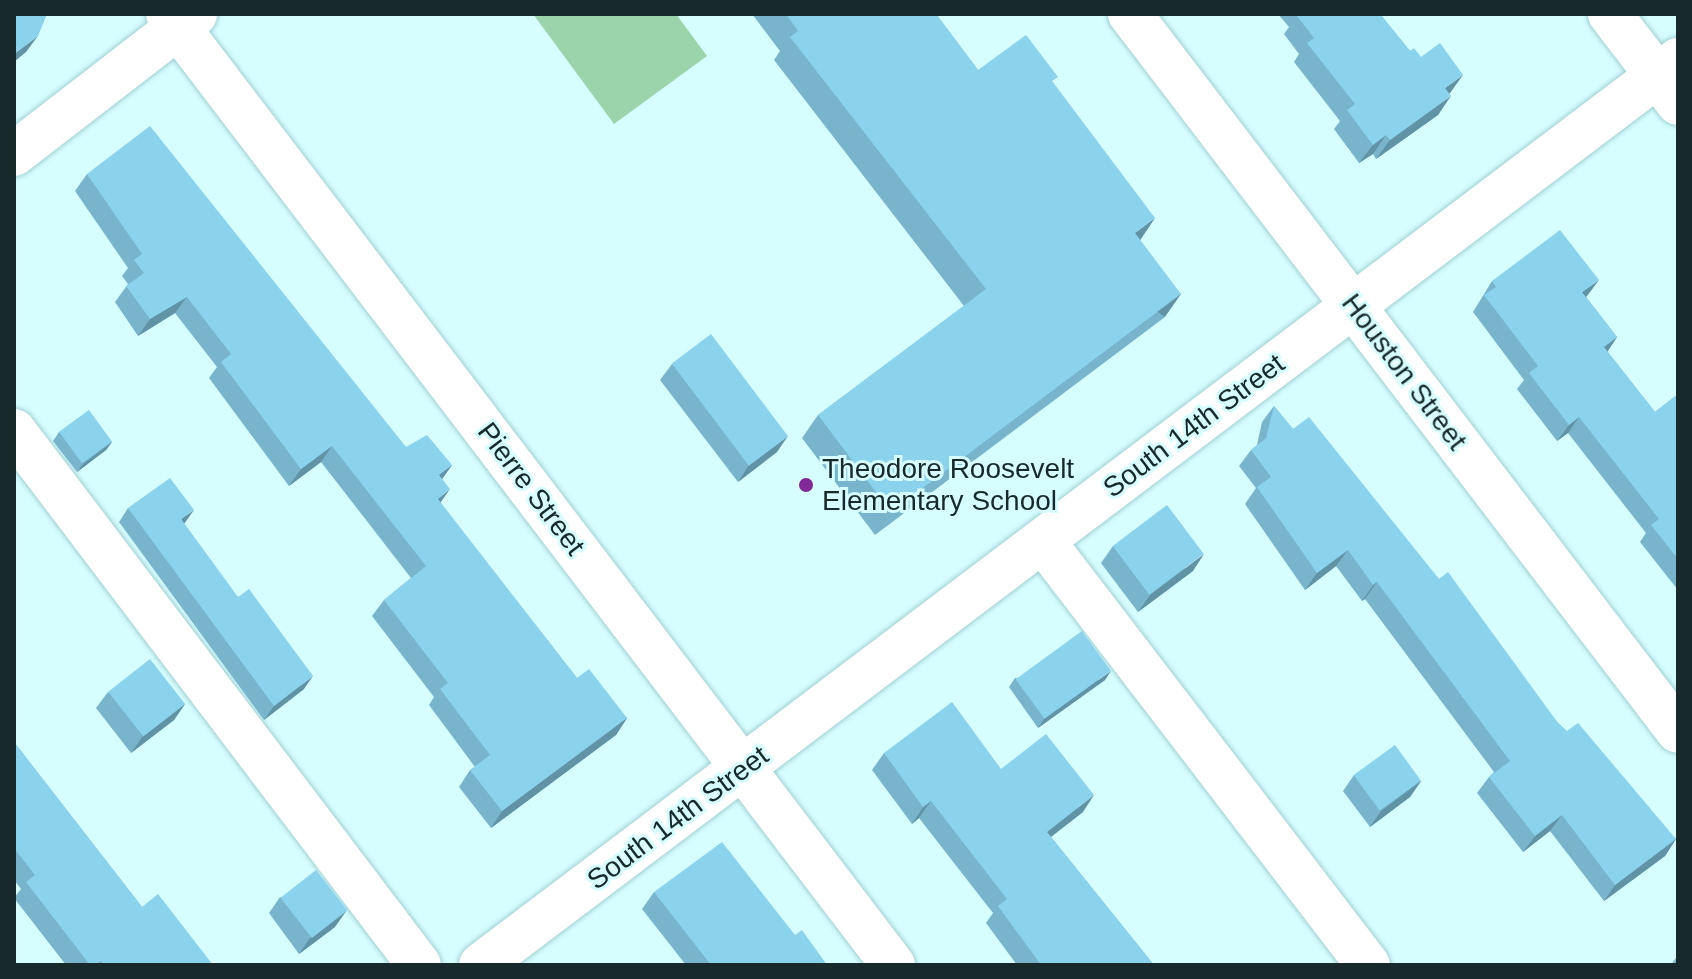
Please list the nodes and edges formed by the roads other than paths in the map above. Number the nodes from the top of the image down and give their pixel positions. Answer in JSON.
{"nodes":[{"id":1,"x":1130,"y":14,"type":"edge"},
{"id":2,"x":1610,"y":14,"type":"edge"},
{"id":3,"x":180,"y":18,"type":"edge"},
{"id":4,"x":1671,"y":80,"type":"edge"},
{"id":5,"x":14,"y":154,"type":"edge"},
{"id":6,"x":1353,"y":305,"type":"junction"},
{"id":7,"x":14,"y":431,"type":"edge"},
{"id":8,"x":1043,"y":541,"type":"junction"},
{"id":9,"x":1678,"y":731,"type":"edge"},
{"id":10,"x":744,"y":769,"type":"junction"},
{"id":11,"x":419,"y":965,"type":"edge"},
{"id":12,"x":481,"y":965,"type":"edge"},
{"id":13,"x":893,"y":965,"type":"edge"},
{"id":14,"x":1368,"y":965,"type":"edge"}],
"edges":[{"from":1,"to":6,"type":"street","name":"Houston Street"},
{"from":2,"to":4,"type":"street"},
{"from":3,"to":5,"type":"street"},
{"from":3,"to":10,"type":"street","name":"Pierre Street"},
{"from":4,"to":6,"type":"street","name":"South 14th Street"},
{"from":6,"to":8,"type":"street","name":"South 14th Street"},
{"from":6,"to":9,"type":"street","name":"Houston Street"},
{"from":7,"to":11,"type":"street"},
{"from":8,"to":10,"type":"street","name":"South 14th Street"},
{"from":8,"to":14,"type":"street"},
{"from":10,"to":12,"type":"street","name":"South 14th Street"},
{"from":10,"to":13,"type":"street","name":"Pierre Street"}]}
